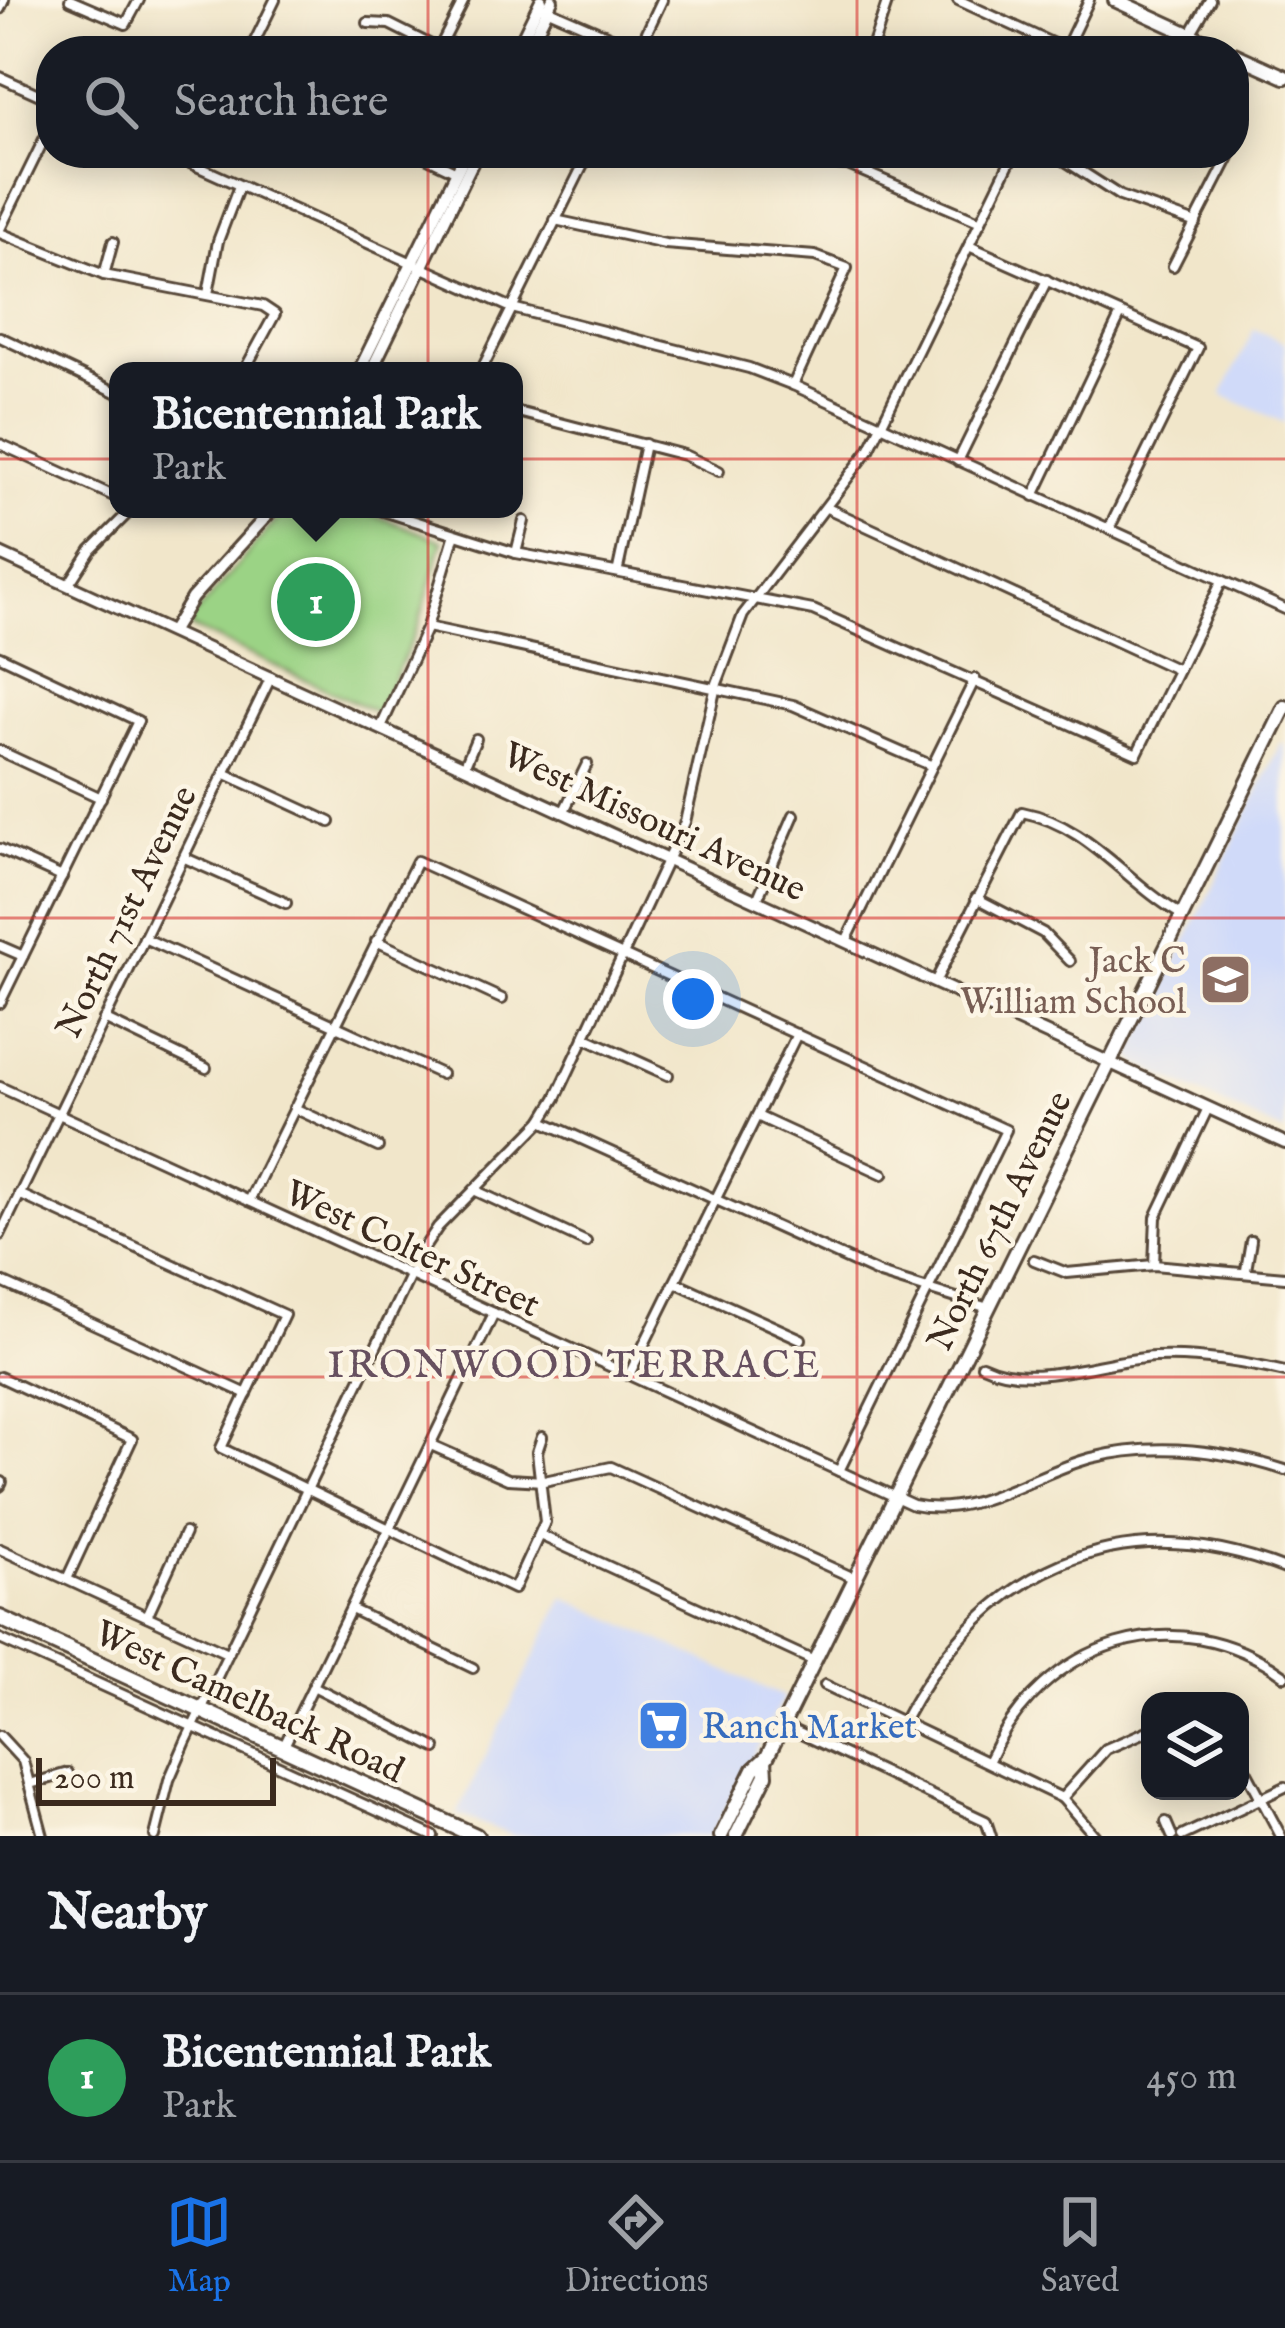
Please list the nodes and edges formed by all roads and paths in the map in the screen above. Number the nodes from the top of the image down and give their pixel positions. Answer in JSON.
{"nodes":[{"id":1,"x":4,"y":0,"type":"edge"},
{"id":2,"x":70,"y":0,"type":"edge"},
{"id":3,"x":140,"y":0,"type":"edge"},
{"id":4,"x":275,"y":0,"type":"edge"},
{"id":5,"x":464,"y":0,"type":"edge"},
{"id":6,"x":662,"y":0,"type":"edge"},
{"id":7,"x":888,"y":0,"type":"edge"},
{"id":8,"x":958,"y":0,"type":"edge"},
{"id":9,"x":1090,"y":0,"type":"edge"},
{"id":10,"x":1114,"y":0,"type":"edge"},
{"id":11,"x":1210,"y":0,"type":"edge"},
{"id":12,"x":544,"y":4,"type":"edge"},
{"id":13,"x":0,"y":8,"type":"edge"},
{"id":14,"x":368,"y":23,"type":"dead end"},
{"id":15,"x":1190,"y":34,"type":"junction"},
{"id":16,"x":257,"y":36,"type":"edge"},
{"id":17,"x":412,"y":36,"type":"edge"},
{"id":18,"x":445,"y":36,"type":"edge"},
{"id":19,"x":525,"y":36,"type":"edge"},
{"id":20,"x":532,"y":36,"type":"edge"},
{"id":21,"x":613,"y":36,"type":"edge"},
{"id":22,"x":645,"y":36,"type":"edge"},
{"id":23,"x":876,"y":36,"type":"edge"},
{"id":24,"x":1036,"y":36,"type":"edge"},
{"id":25,"x":1073,"y":36,"type":"edge"},
{"id":26,"x":1194,"y":36,"type":"edge"},
{"id":27,"x":1249,"y":61,"type":"edge"},
{"id":28,"x":0,"y":77,"type":"edge"},
{"id":29,"x":1285,"y":77,"type":"edge"},
{"id":30,"x":36,"y":93,"type":"edge"},
{"id":31,"x":36,"y":156,"type":"edge"},
{"id":32,"x":200,"y":168,"type":"edge"},
{"id":33,"x":447,"y":168,"type":"edge"},
{"id":34,"x":463,"y":168,"type":"edge"},
{"id":35,"x":466,"y":168,"type":"edge"},
{"id":36,"x":581,"y":168,"type":"edge"},
{"id":37,"x":855,"y":168,"type":"edge"},
{"id":38,"x":1007,"y":168,"type":"edge"},
{"id":39,"x":1076,"y":168,"type":"edge"},
{"id":40,"x":1223,"y":168,"type":"edge"},
{"id":41,"x":461,"y":175,"type":"junction"},
{"id":42,"x":239,"y":186,"type":"junction"},
{"id":43,"x":555,"y":220,"type":"junction"},
{"id":44,"x":981,"y":222,"type":"junction"},
{"id":45,"x":1196,"y":223,"type":"junction"},
{"id":46,"x":0,"y":231,"type":"edge"},
{"id":47,"x":113,"y":242,"type":"dead end"},
{"id":48,"x":969,"y":246,"type":"junction"},
{"id":49,"x":1173,"y":266,"type":"dead end"},
{"id":50,"x":416,"y":268,"type":"junction"},
{"id":51,"x":104,"y":275,"type":"junction"},
{"id":52,"x":1047,"y":280,"type":"junction"},
{"id":53,"x":208,"y":294,"type":"junction"},
{"id":54,"x":512,"y":308,"type":"junction"},
{"id":55,"x":1121,"y":314,"type":"junction"},
{"id":56,"x":0,"y":337,"type":"edge"},
{"id":57,"x":249,"y":362,"type":"edge"},
{"id":58,"x":364,"y":362,"type":"edge"},
{"id":59,"x":375,"y":362,"type":"edge"},
{"id":60,"x":485,"y":362,"type":"edge"},
{"id":61,"x":794,"y":385,"type":"junction"},
{"id":62,"x":109,"y":389,"type":"edge"},
{"id":63,"x":523,"y":413,"type":"edge"},
{"id":64,"x":881,"y":426,"type":"junction"},
{"id":65,"x":0,"y":444,"type":"edge"},
{"id":66,"x":645,"y":444,"type":"junction"},
{"id":67,"x":958,"y":460,"type":"junction"},
{"id":68,"x":719,"y":471,"type":"dead end"},
{"id":69,"x":109,"y":495,"type":"edge"},
{"id":70,"x":1034,"y":496,"type":"junction"},
{"id":71,"x":827,"y":508,"type":"junction"},
{"id":72,"x":123,"y":518,"type":"edge"},
{"id":73,"x":265,"y":518,"type":"edge"},
{"id":74,"x":413,"y":518,"type":"edge"},
{"id":75,"x":524,"y":521,"type":"dead end"},
{"id":76,"x":1109,"y":529,"type":"junction"},
{"id":77,"x":454,"y":536,"type":"junction"},
{"id":78,"x":0,"y":554,"type":"edge"},
{"id":79,"x":516,"y":554,"type":"junction"},
{"id":80,"x":618,"y":569,"type":"junction"},
{"id":81,"x":1222,"y":580,"type":"junction"},
{"id":82,"x":69,"y":584,"type":"junction"},
{"id":83,"x":754,"y":596,"type":"junction"},
{"id":84,"x":1285,"y":609,"type":"edge"},
{"id":85,"x":427,"y":627,"type":"junction"},
{"id":86,"x":172,"y":631,"type":"junction"},
{"id":87,"x":0,"y":656,"type":"edge"},
{"id":88,"x":1178,"y":670,"type":"junction"},
{"id":89,"x":271,"y":677,"type":"junction"},
{"id":90,"x":975,"y":679,"type":"junction"},
{"id":91,"x":716,"y":686,"type":"junction"},
{"id":92,"x":1285,"y":707,"type":"edge"},
{"id":93,"x":381,"y":727,"type":"junction"},
{"id":94,"x":476,"y":739,"type":"dead end"},
{"id":95,"x":0,"y":751,"type":"edge"},
{"id":96,"x":587,"y":764,"type":"dead end"},
{"id":97,"x":464,"y":765,"type":"junction"},
{"id":98,"x":930,"y":766,"type":"junction"},
{"id":99,"x":226,"y":774,"type":"junction"},
{"id":100,"x":101,"y":798,"type":"junction"},
{"id":101,"x":564,"y":812,"type":"junction"},
{"id":102,"x":794,"y":814,"type":"dead end"},
{"id":103,"x":330,"y":822,"type":"dead end"},
{"id":104,"x":0,"y":849,"type":"edge"},
{"id":105,"x":185,"y":858,"type":"junction"},
{"id":106,"x":669,"y":860,"type":"junction"},
{"id":107,"x":62,"y":877,"type":"junction"},
{"id":108,"x":976,"y":898,"type":"junction"},
{"id":109,"x":757,"y":900,"type":"junction"},
{"id":110,"x":286,"y":903,"type":"dead end"},
{"id":111,"x":1182,"y":915,"type":"junction"},
{"id":112,"x":144,"y":938,"type":"junction"},
{"id":113,"x":376,"y":941,"type":"junction"},
{"id":114,"x":846,"y":941,"type":"junction"},
{"id":115,"x":0,"y":946,"type":"edge"},
{"id":116,"x":623,"y":952,"type":"junction"},
{"id":117,"x":22,"y":956,"type":"junction"},
{"id":118,"x":1070,"y":962,"type":"dead end"},
{"id":119,"x":934,"y":982,"type":"junction"},
{"id":120,"x":502,"y":999,"type":"dead end"},
{"id":121,"x":0,"y":1003,"type":"edge"},
{"id":122,"x":104,"y":1019,"type":"junction"},
{"id":123,"x":334,"y":1024,"type":"junction"},
{"id":124,"x":797,"y":1034,"type":"junction"},
{"id":125,"x":584,"y":1037,"type":"junction"},
{"id":126,"x":1109,"y":1062,"type":"junction"},
{"id":127,"x":206,"y":1068,"type":"dead end"},
{"id":128,"x":441,"y":1074,"type":"dead end"},
{"id":129,"x":668,"y":1075,"type":"dead end"},
{"id":130,"x":0,"y":1087,"type":"edge"},
{"id":131,"x":294,"y":1108,"type":"junction"},
{"id":132,"x":1208,"y":1108,"type":"junction"},
{"id":133,"x":58,"y":1115,"type":"junction"},
{"id":134,"x":757,"y":1116,"type":"junction"},
{"id":135,"x":542,"y":1121,"type":"junction"},
{"id":136,"x":1285,"y":1143,"type":"edge"},
{"id":137,"x":378,"y":1147,"type":"dead end"},
{"id":138,"x":883,"y":1174,"type":"dead end"},
{"id":139,"x":474,"y":1190,"type":"junction"},
{"id":140,"x":19,"y":1194,"type":"junction"},
{"id":141,"x":716,"y":1199,"type":"junction"},
{"id":142,"x":248,"y":1201,"type":"junction"},
{"id":143,"x":0,"y":1235,"type":"edge"},
{"id":144,"x":1251,"y":1241,"type":"dead end"},
{"id":145,"x":586,"y":1242,"type":"dead end"},
{"id":146,"x":1034,"y":1260,"type":"dead end"},
{"id":147,"x":1154,"y":1265,"type":"junction"},
{"id":148,"x":1246,"y":1270,"type":"junction"},
{"id":149,"x":410,"y":1275,"type":"junction"},
{"id":150,"x":1285,"y":1277,"type":"edge"},
{"id":151,"x":0,"y":1281,"type":"edge"},
{"id":152,"x":675,"y":1282,"type":"junction"},
{"id":153,"x":928,"y":1288,"type":"junction"},
{"id":154,"x":988,"y":1308,"type":"junction"},
{"id":155,"x":494,"y":1313,"type":"junction"},
{"id":156,"x":801,"y":1339,"type":"dead end"},
{"id":157,"x":982,"y":1364,"type":"dead end"},
{"id":158,"x":1285,"y":1372,"type":"edge"},
{"id":159,"x":629,"y":1376,"type":"junction"},
{"id":160,"x":0,"y":1377,"type":"edge"},
{"id":161,"x":247,"y":1394,"type":"junction"},
{"id":162,"x":542,"y":1437,"type":"dead end"},
{"id":163,"x":430,"y":1445,"type":"junction"},
{"id":164,"x":1285,"y":1470,"type":"edge"},
{"id":165,"x":838,"y":1471,"type":"junction"},
{"id":166,"x":544,"y":1481,"type":"junction"},
{"id":167,"x":307,"y":1490,"type":"junction"},
{"id":168,"x":896,"y":1497,"type":"junction"},
{"id":169,"x":390,"y":1530,"type":"junction"},
{"id":170,"x":185,"y":1533,"type":"dead end"},
{"id":171,"x":542,"y":1536,"type":"junction"},
{"id":172,"x":0,"y":1549,"type":"edge"},
{"id":173,"x":1285,"y":1569,"type":"edge"},
{"id":174,"x":856,"y":1579,"type":"junction"},
{"id":175,"x":67,"y":1580,"type":"junction"},
{"id":176,"x":351,"y":1609,"type":"junction"},
{"id":177,"x":147,"y":1616,"type":"junction"},
{"id":178,"x":0,"y":1618,"type":"edge"},
{"id":179,"x":0,"y":1639,"type":"edge"},
{"id":180,"x":227,"y":1653,"type":"junction"},
{"id":181,"x":814,"y":1661,"type":"junction"},
{"id":182,"x":472,"y":1668,"type":"dead end"},
{"id":183,"x":1285,"y":1676,"type":"edge"},
{"id":184,"x":825,"y":1685,"type":"dead end"},
{"id":185,"x":313,"y":1686,"type":"junction"},
{"id":186,"x":200,"y":1710,"type":"junction"},
{"id":187,"x":903,"y":1722,"type":"junction"},
{"id":188,"x":193,"y":1726,"type":"junction"},
{"id":189,"x":782,"y":1726,"type":"junction"},
{"id":190,"x":1141,"y":1734,"type":"edge"},
{"id":191,"x":5,"y":1739,"type":"edge"},
{"id":192,"x":283,"y":1748,"type":"junction"},
{"id":193,"x":436,"y":1748,"type":"dead end"},
{"id":194,"x":766,"y":1760,"type":"junction"},
{"id":195,"x":989,"y":1760,"type":"junction"},
{"id":196,"x":68,"y":1773,"type":"dead end"},
{"id":197,"x":1249,"y":1775,"type":"edge"},
{"id":198,"x":30,"y":1784,"type":"junction"},
{"id":199,"x":1285,"y":1787,"type":"edge"},
{"id":200,"x":1262,"y":1797,"type":"junction"},
{"id":201,"x":1061,"y":1798,"type":"junction"},
{"id":202,"x":1166,"y":1822,"type":"dead end"},
{"id":203,"x":991,"y":1832,"type":"edge"},
{"id":204,"x":43,"y":1836,"type":"edge"},
{"id":205,"x":155,"y":1836,"type":"edge"},
{"id":206,"x":433,"y":1836,"type":"edge"},
{"id":207,"x":476,"y":1836,"type":"edge"},
{"id":208,"x":721,"y":1836,"type":"edge"},
{"id":209,"x":736,"y":1836,"type":"edge"},
{"id":210,"x":1095,"y":1836,"type":"edge"},
{"id":211,"x":1172,"y":1836,"type":"edge"},
{"id":212,"x":1182,"y":1836,"type":"edge"},
{"id":213,"x":1281,"y":1836,"type":"edge"}],
"edges":[{"from":1,"to":13,"type":"street"},
{"from":2,"to":3,"type":"street"},
{"from":4,"to":16,"type":"street"},
{"from":5,"to":18,"type":"street"},
{"from":6,"to":22,"type":"street"},
{"from":7,"to":23,"type":"street"},
{"from":8,"to":24,"type":"street"},
{"from":9,"to":25,"type":"street"},
{"from":10,"to":15,"type":"main road"},
{"from":11,"to":15,"type":"street"},
{"from":12,"to":19,"type":"street"},
{"from":12,"to":20,"type":"street"},
{"from":12,"to":21,"type":"street"},
{"from":14,"to":17,"type":"street"},
{"from":15,"to":26,"type":"main road"},
{"from":27,"to":29,"type":"main road"},
{"from":28,"to":30,"type":"street"},
{"from":31,"to":46,"type":"street"},
{"from":32,"to":42,"type":"street"},
{"from":33,"to":41,"type":"street"},
{"from":34,"to":41,"type":"street"},
{"from":35,"to":41,"type":"street"},
{"from":36,"to":43,"type":"street"},
{"from":37,"to":44,"type":"street"},
{"from":38,"to":44,"type":"street"},
{"from":39,"to":45,"type":"street"},
{"from":40,"to":45,"type":"street"},
{"from":41,"to":50,"type":"street"},
{"from":42,"to":50,"type":"street"},
{"from":42,"to":53,"type":"street"},
{"from":43,"to":54,"type":"street"},
{"from":43,"to":61,"type":"street"},
{"from":44,"to":48,"type":"street"},
{"from":45,"to":49,"type":"street"},
{"from":46,"to":51,"type":"street"},
{"from":47,"to":51,"type":"street"},
{"from":48,"to":52,"type":"street"},
{"from":48,"to":64,"type":"street"},
{"from":50,"to":54,"type":"street"},
{"from":50,"to":58,"type":"street"},
{"from":50,"to":59,"type":"street"},
{"from":51,"to":53,"type":"street"},
{"from":52,"to":55,"type":"street"},
{"from":52,"to":67,"type":"street"},
{"from":53,"to":57,"type":"street"},
{"from":54,"to":60,"type":"street"},
{"from":54,"to":61,"type":"street"},
{"from":55,"to":70,"type":"street"},
{"from":55,"to":76,"type":"street"},
{"from":56,"to":62,"type":"street"},
{"from":61,"to":64,"type":"street"},
{"from":63,"to":66,"type":"street"},
{"from":64,"to":67,"type":"street"},
{"from":64,"to":71,"type":"street"},
{"from":65,"to":69,"type":"street"},
{"from":66,"to":68,"type":"street"},
{"from":66,"to":80,"type":"street"},
{"from":67,"to":70,"type":"street"},
{"from":70,"to":76,"type":"street"},
{"from":71,"to":83,"type":"street"},
{"from":71,"to":88,"type":"street"},
{"from":72,"to":82,"type":"street"},
{"from":73,"to":86,"type":"street"},
{"from":74,"to":77,"type":"street"},
{"from":75,"to":79,"type":"street"},
{"from":76,"to":81,"type":"street"},
{"from":77,"to":79,"type":"street"},
{"from":77,"to":85,"type":"street"},
{"from":78,"to":82,"type":"street","name":"West Missouri Avenue"},
{"from":79,"to":80,"type":"street"},
{"from":80,"to":83,"type":"street"},
{"from":81,"to":84,"type":"street"},
{"from":81,"to":88,"type":"street"},
{"from":82,"to":86,"type":"street","name":"West Missouri Avenue"},
{"from":83,"to":90,"type":"street"},
{"from":83,"to":91,"type":"street"},
{"from":85,"to":91,"type":"street"},
{"from":85,"to":93,"type":"street"},
{"from":86,"to":89,"type":"street","name":"West Missouri Avenue"},
{"from":87,"to":100,"type":"street"},
{"from":88,"to":90,"type":"street"},
{"from":89,"to":93,"type":"street","name":"West Missouri Avenue"},
{"from":89,"to":99,"type":"street","name":"North 71st Avenue"},
{"from":90,"to":98,"type":"street"},
{"from":91,"to":98,"type":"street"},
{"from":91,"to":106,"type":"street"},
{"from":92,"to":111,"type":"main road","name":"North 67th Avenue"},
{"from":93,"to":97,"type":"street","name":"West Missouri Avenue"},
{"from":94,"to":97,"type":"street"},
{"from":95,"to":100,"type":"street"},
{"from":96,"to":101,"type":"street"},
{"from":97,"to":101,"type":"street","name":"West Missouri Avenue"},
{"from":98,"to":114,"type":"street"},
{"from":99,"to":103,"type":"street"},
{"from":99,"to":105,"type":"street","name":"North 71st Avenue"},
{"from":100,"to":107,"type":"street"},
{"from":101,"to":106,"type":"street","name":"West Missouri Avenue"},
{"from":102,"to":109,"type":"street"},
{"from":104,"to":107,"type":"street"},
{"from":105,"to":110,"type":"street"},
{"from":105,"to":112,"type":"street","name":"North 71st Avenue"},
{"from":106,"to":109,"type":"street","name":"West Missouri Avenue"},
{"from":106,"to":116,"type":"street"},
{"from":107,"to":117,"type":"street"},
{"from":108,"to":111,"type":"street"},
{"from":108,"to":118,"type":"street"},
{"from":108,"to":119,"type":"street"},
{"from":109,"to":114,"type":"street","name":"West Missouri Avenue"},
{"from":111,"to":126,"type":"main road","name":"North 67th Avenue"},
{"from":112,"to":122,"type":"street","name":"North 71st Avenue"},
{"from":112,"to":123,"type":"street"},
{"from":113,"to":116,"type":"street"},
{"from":113,"to":120,"type":"street"},
{"from":113,"to":123,"type":"street"},
{"from":114,"to":119,"type":"street","name":"West Missouri Avenue"},
{"from":115,"to":117,"type":"street"},
{"from":116,"to":124,"type":"street"},
{"from":116,"to":125,"type":"street"},
{"from":117,"to":121,"type":"street"},
{"from":119,"to":126,"type":"street","name":"West Missouri Avenue"},
{"from":122,"to":127,"type":"street"},
{"from":122,"to":133,"type":"street","name":"North 71st Avenue"},
{"from":123,"to":128,"type":"street"},
{"from":123,"to":131,"type":"street"},
{"from":124,"to":134,"type":"street"},
{"from":124,"to":153,"type":"street"},
{"from":125,"to":129,"type":"street"},
{"from":125,"to":135,"type":"street"},
{"from":126,"to":132,"type":"street","name":"West Missouri Avenue"},
{"from":126,"to":154,"type":"main road","name":"North 67th Avenue"},
{"from":130,"to":133,"type":"street","name":"West Colter Street"},
{"from":131,"to":137,"type":"street"},
{"from":131,"to":142,"type":"street"},
{"from":132,"to":136,"type":"street","name":"West Missouri Avenue"},
{"from":132,"to":147,"type":"street"},
{"from":133,"to":140,"type":"street","name":"North 71st Avenue"},
{"from":133,"to":142,"type":"street","name":"West Colter Street"},
{"from":134,"to":138,"type":"street"},
{"from":134,"to":141,"type":"street"},
{"from":135,"to":139,"type":"street"},
{"from":135,"to":141,"type":"street"},
{"from":139,"to":145,"type":"street"},
{"from":139,"to":149,"type":"street"},
{"from":140,"to":143,"type":"street","name":"North 71st Avenue"},
{"from":140,"to":161,"type":"street"},
{"from":141,"to":152,"type":"street"},
{"from":141,"to":153,"type":"street"},
{"from":142,"to":149,"type":"street","name":"West Colter Street"},
{"from":144,"to":148,"type":"street"},
{"from":146,"to":147,"type":"street"},
{"from":147,"to":148,"type":"street"},
{"from":148,"to":150,"type":"street"},
{"from":149,"to":155,"type":"street","name":"West Colter Street"},
{"from":149,"to":167,"type":"street"},
{"from":151,"to":161,"type":"street"},
{"from":152,"to":156,"type":"street"},
{"from":152,"to":159,"type":"street"},
{"from":153,"to":154,"type":"street"},
{"from":153,"to":165,"type":"street"},
{"from":154,"to":168,"type":"main road","name":"North 67th Avenue"},
{"from":155,"to":159,"type":"street","name":"West Colter Street"},
{"from":155,"to":163,"type":"street"},
{"from":157,"to":158,"type":"street"},
{"from":159,"to":165,"type":"street","name":"West Colter Street"},
{"from":160,"to":175,"type":"street"},
{"from":161,"to":167,"type":"street"},
{"from":162,"to":166,"type":"street"},
{"from":163,"to":166,"type":"street"},
{"from":163,"to":169,"type":"street"},
{"from":164,"to":168,"type":"street","name":"West Colter Street"},
{"from":165,"to":168,"type":"street","name":"West Colter Street"},
{"from":166,"to":171,"type":"street"},
{"from":166,"to":174,"type":"street"},
{"from":167,"to":169,"type":"street"},
{"from":167,"to":180,"type":"street"},
{"from":168,"to":174,"type":"main road","name":"North 67th Avenue"},
{"from":169,"to":171,"type":"street"},
{"from":169,"to":176,"type":"street"},
{"from":170,"to":177,"type":"street"},
{"from":171,"to":181,"type":"street"},
{"from":172,"to":175,"type":"street"},
{"from":173,"to":187,"type":"street"},
{"from":174,"to":181,"type":"main road","name":"North 67th Avenue"},
{"from":175,"to":177,"type":"street"},
{"from":176,"to":182,"type":"street"},
{"from":176,"to":185,"type":"street"},
{"from":177,"to":180,"type":"street"},
{"from":178,"to":186,"type":"main road","name":"West Camelback Road"},
{"from":179,"to":188,"type":"street","name":"West Camelback Road"},
{"from":180,"to":186,"type":"street"},
{"from":181,"to":189,"type":"main road","name":"North 67th Avenue"},
{"from":183,"to":195,"type":"street"},
{"from":184,"to":187,"type":"street"},
{"from":185,"to":192,"type":"street"},
{"from":185,"to":193,"type":"street"},
{"from":186,"to":188,"type":"street"},
{"from":186,"to":192,"type":"main road","name":"West Camelback Road"},
{"from":187,"to":195,"type":"street"},
{"from":188,"to":205,"type":"street"},
{"from":188,"to":206,"type":"street","name":"West Camelback Road"},
{"from":189,"to":194,"type":"main road","name":"North 67th Avenue"},
{"from":189,"to":203,"type":"street"},
{"from":190,"to":201,"type":"street"},
{"from":191,"to":198,"type":"street"},
{"from":192,"to":207,"type":"main road","name":"West Camelback Road"},
{"from":194,"to":208,"type":"main road","name":"North 67th Avenue"},
{"from":194,"to":209,"type":"main road","name":"North 67th Avenue"},
{"from":195,"to":201,"type":"street"},
{"from":196,"to":198,"type":"street"},
{"from":197,"to":200,"type":"street"},
{"from":198,"to":204,"type":"street"},
{"from":199,"to":200,"type":"street"},
{"from":200,"to":212,"type":"street"},
{"from":200,"to":213,"type":"street"},
{"from":201,"to":210,"type":"street"},
{"from":202,"to":211,"type":"street"}]}
